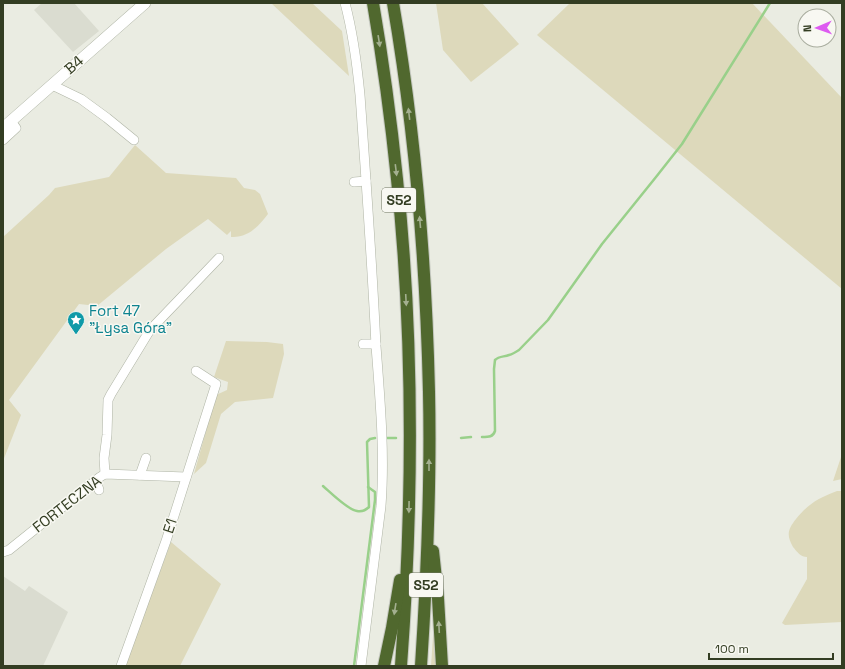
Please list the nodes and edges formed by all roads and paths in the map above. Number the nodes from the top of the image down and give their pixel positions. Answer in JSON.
{"nodes":[{"id":1,"x":145,"y":3,"type":"edge"},
{"id":2,"x":345,"y":3,"type":"edge"},
{"id":3,"x":373,"y":3,"type":"edge"},
{"id":4,"x":393,"y":3,"type":"edge"},
{"id":5,"x":52,"y":85,"type":"junction"},
{"id":6,"x":7,"y":124,"type":"edge"},
{"id":7,"x":3,"y":140,"type":"edge"},
{"id":8,"x":134,"y":140,"type":"dead end"},
{"id":9,"x":366,"y":181,"type":"junction"},
{"id":10,"x":354,"y":182,"type":"dead end"},
{"id":11,"x":219,"y":258,"type":"dead end"},
{"id":12,"x":363,"y":344,"type":"dead end"},
{"id":13,"x":376,"y":344,"type":"junction"},
{"id":14,"x":196,"y":371,"type":"dead end"},
{"id":15,"x":146,"y":458,"type":"dead end"},
{"id":16,"x":105,"y":474,"type":"junction"},
{"id":17,"x":140,"y":475,"type":"junction"},
{"id":18,"x":186,"y":477,"type":"junction"},
{"id":19,"x":96,"y":480,"type":"junction"},
{"id":20,"x":99,"y":490,"type":"dead end"},
{"id":21,"x":429,"y":504,"type":"junction"},
{"id":22,"x":409,"y":529,"type":"junction"},
{"id":23,"x":3,"y":552,"type":"edge"},
{"id":24,"x":125,"y":636,"type":"dead end"},
{"id":25,"x":121,"y":665,"type":"edge"},
{"id":26,"x":361,"y":666,"type":"edge"},
{"id":27,"x":384,"y":666,"type":"edge"},
{"id":28,"x":401,"y":666,"type":"edge"},
{"id":29,"x":421,"y":666,"type":"edge"},
{"id":30,"x":442,"y":666,"type":"edge"}],
"edges":[{"from":1,"to":5,"type":"street","name":"B4"},
{"from":2,"to":9,"type":"street"},
{"from":3,"to":22,"type":"highway","number":"S52","one_way":true},
{"from":21,"to":4,"type":"highway","number":"S52","one_way":true},
{"from":5,"to":6,"type":"street","name":"B4"},
{"from":5,"to":8,"type":"street"},
{"from":6,"to":7,"type":"street"},
{"from":9,"to":10,"type":"street"},
{"from":9,"to":13,"type":"street"},
{"from":11,"to":16,"type":"street"},
{"from":12,"to":13,"type":"street"},
{"from":13,"to":26,"type":"street"},
{"from":14,"to":18,"type":"street","name":"E1"},
{"from":15,"to":17,"type":"street"},
{"from":16,"to":17,"type":"street","name":"FORTECZNA"},
{"from":16,"to":19,"type":"street","name":"FORTECZNA"},
{"from":17,"to":18,"type":"street","name":"FORTECZNA"},
{"from":18,"to":25,"type":"street","name":"E1"},
{"from":19,"to":20,"type":"street"},
{"from":19,"to":23,"type":"street","name":"FORTECZNA"},
{"from":21,"to":29,"type":"highway","number":"S52"},
{"from":30,"to":21,"type":"highway","one_way":true},
{"from":22,"to":27,"type":"highway","one_way":true},
{"from":22,"to":28,"type":"highway","number":"S52"},
{"from":24,"to":25,"type":"street"}]}
